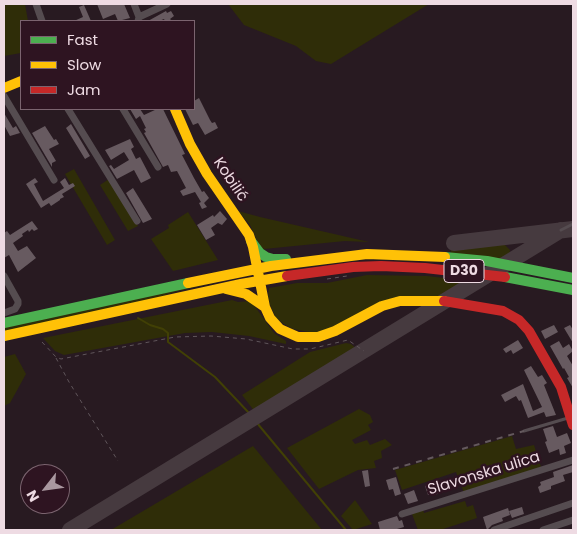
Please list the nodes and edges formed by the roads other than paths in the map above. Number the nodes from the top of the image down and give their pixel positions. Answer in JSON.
{"nodes":[{"id":1,"x":36,"y":4,"type":"edge"},
{"id":2,"x":134,"y":4,"type":"edge"},
{"id":3,"x":167,"y":4,"type":"edge"},
{"id":4,"x":138,"y":19,"type":"edge"},
{"id":5,"x":42,"y":20,"type":"edge"},
{"id":6,"x":20,"y":81,"type":"edge"},
{"id":7,"x":4,"y":88,"type":"edge"},
{"id":8,"x":4,"y":96,"type":"edge"},
{"id":9,"x":69,"y":110,"type":"edge"},
{"id":10,"x":124,"y":110,"type":"edge"},
{"id":11,"x":175,"y":110,"type":"edge"},
{"id":12,"x":158,"y":167,"type":"dead end"},
{"id":13,"x":54,"y":180,"type":"dead end"},
{"id":14,"x":138,"y":222,"type":"dead end"},
{"id":15,"x":573,"y":224,"type":"edge"},
{"id":16,"x":562,"y":230,"type":"dead end"},
{"id":17,"x":251,"y":241,"type":"junction"},
{"id":18,"x":341,"y":257,"type":"junction"},
{"id":19,"x":257,"y":269,"type":"junction"},
{"id":20,"x":4,"y":276,"type":"edge"},
{"id":21,"x":573,"y":278,"type":"edge"},
{"id":22,"x":259,"y":280,"type":"junction"},
{"id":23,"x":220,"y":289,"type":"junction"},
{"id":24,"x":573,"y":290,"type":"edge"},
{"id":25,"x":265,"y":307,"type":"junction"},
{"id":26,"x":4,"y":313,"type":"edge"},
{"id":27,"x":4,"y":323,"type":"edge"},
{"id":28,"x":4,"y":336,"type":"edge"},
{"id":29,"x":572,"y":420,"type":"edge"},
{"id":30,"x":524,"y":431,"type":"dead end"},
{"id":31,"x":573,"y":460,"type":"edge"},
{"id":32,"x":573,"y":503,"type":"edge"},
{"id":33,"x":402,"y":514,"type":"dead end"},
{"id":34,"x":573,"y":520,"type":"edge"},
{"id":35,"x":494,"y":530,"type":"edge"},
{"id":36,"x":544,"y":530,"type":"edge"}],
"edges":[{"from":1,"to":5,"type":"street"},
{"from":2,"to":4,"type":"street"},
{"from":3,"to":4,"type":"street"},
{"from":6,"to":7,"type":"main road"},
{"from":8,"to":13,"type":"street"},
{"from":9,"to":14,"type":"street"},
{"from":10,"to":12,"type":"street"},
{"from":11,"to":17,"type":"main road","name":"Kobilić"},
{"from":15,"to":16,"type":"lane"},
{"from":17,"to":18,"type":"main road"},
{"from":17,"to":19,"type":"main road","name":"Kobilić"},
{"from":18,"to":19,"type":"main road","number":"D30"},
{"from":18,"to":21,"type":"main road","number":"D30"},
{"from":19,"to":22,"type":"main road","name":"Kobilić"},
{"from":19,"to":27,"type":"main road","number":"D30"},
{"from":20,"to":26,"type":"street"},
{"from":22,"to":23,"type":"main road","number":"D30"},
{"from":22,"to":24,"type":"main road","number":"D30"},
{"from":22,"to":25,"type":"main road","name":"Kobilić"},
{"from":23,"to":25,"type":"main road"},
{"from":23,"to":28,"type":"main road","number":"D30"},
{"from":25,"to":29,"type":"main road"},
{"from":29,"to":30,"type":"lane"},
{"from":31,"to":33,"type":"street","name":"Slavonska ulica"},
{"from":32,"to":35,"type":"street"},
{"from":34,"to":36,"type":"street"}]}
